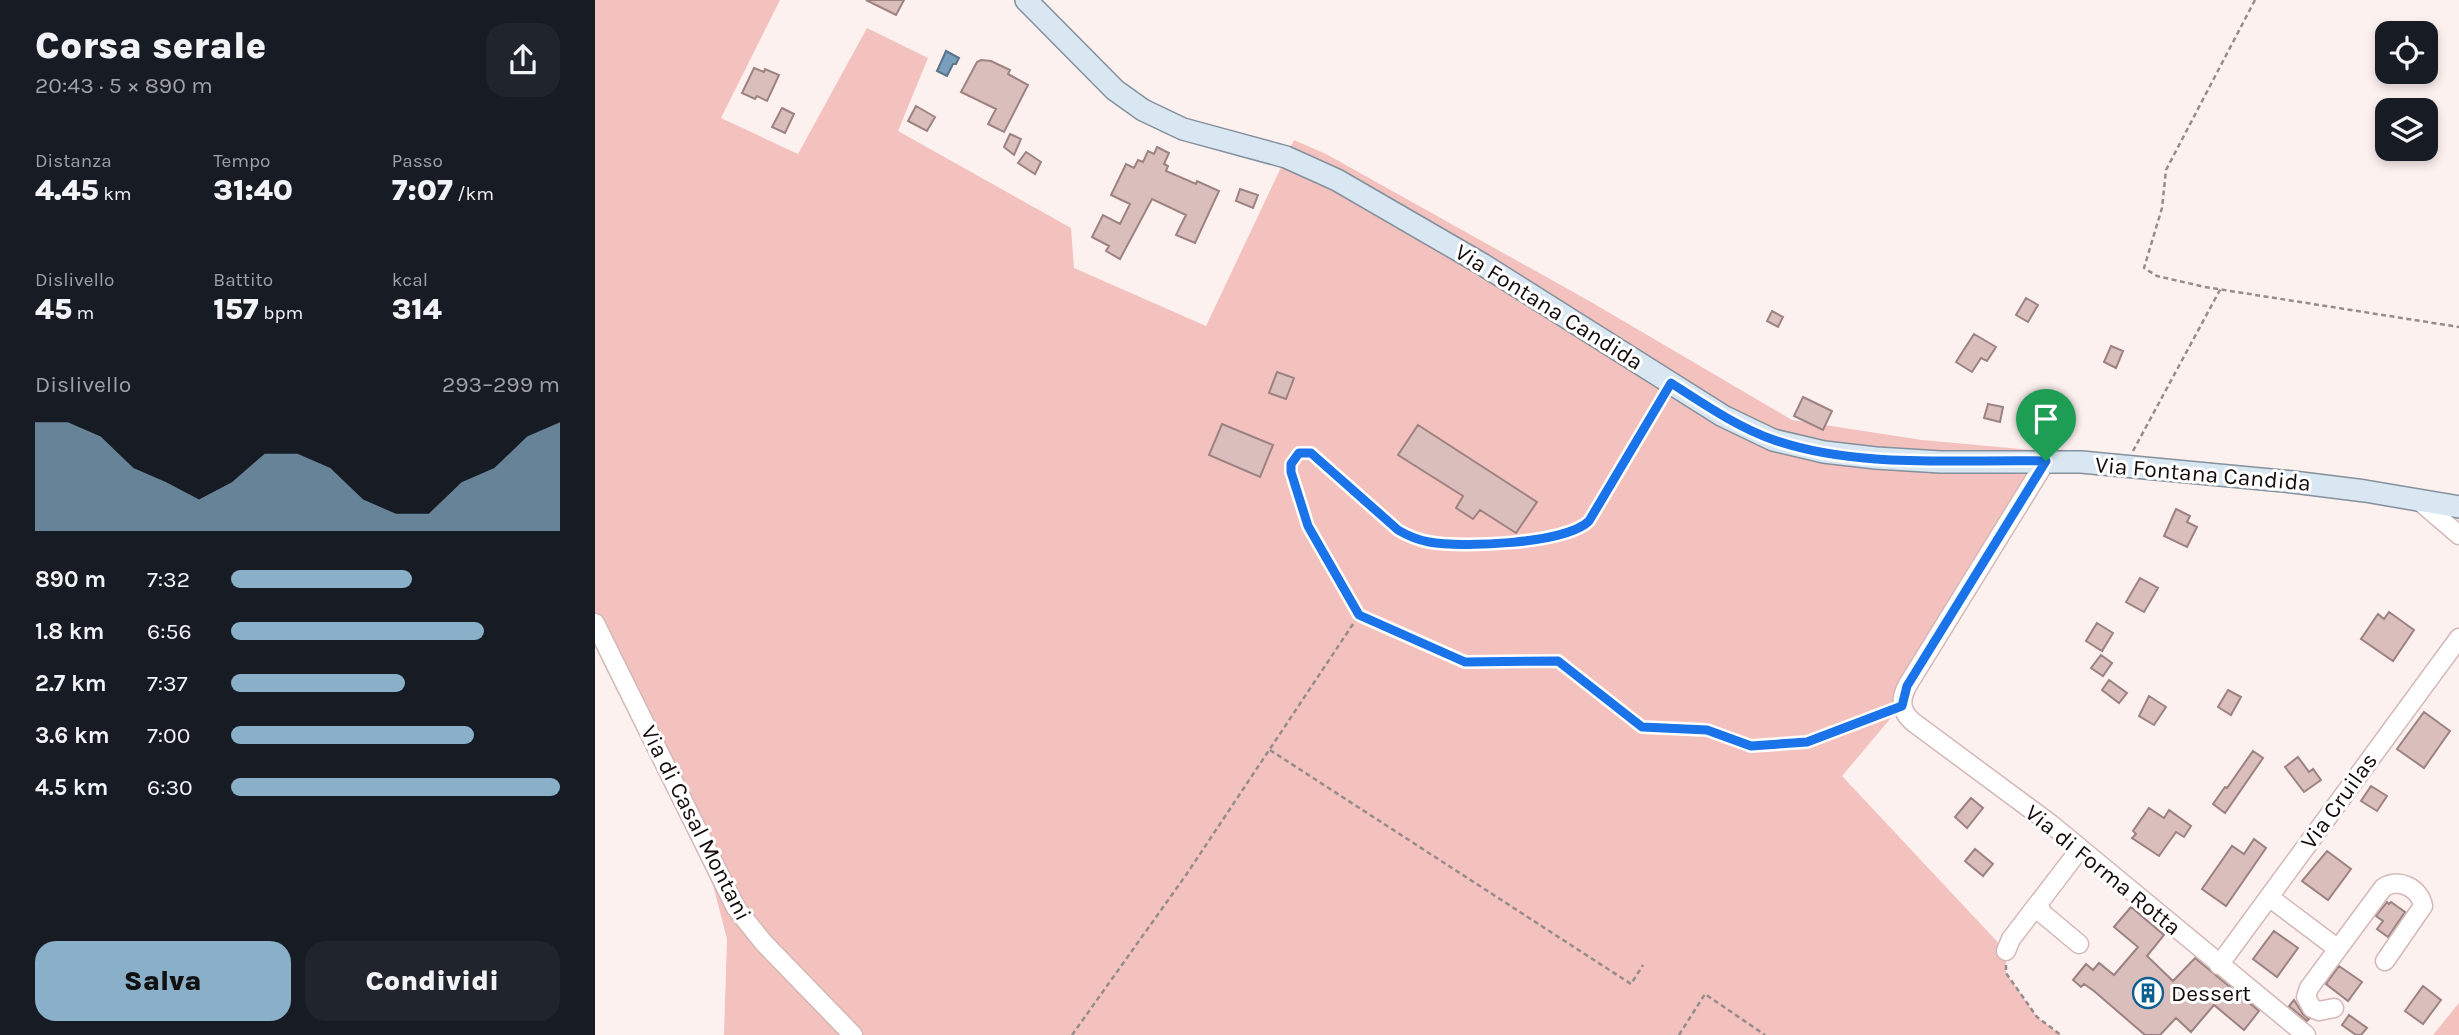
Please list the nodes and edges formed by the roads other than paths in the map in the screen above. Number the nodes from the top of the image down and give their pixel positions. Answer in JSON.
{"nodes":[{"id":1,"x":1026,"y":0,"type":"edge"},
{"id":2,"x":2046,"y":461,"type":"junction"},
{"id":3,"x":2417,"y":499,"type":"junction"},
{"id":4,"x":2459,"y":507,"type":"edge"},
{"id":5,"x":2459,"y":535,"type":"edge"},
{"id":6,"x":595,"y":623,"type":"edge"},
{"id":7,"x":2459,"y":638,"type":"edge"},
{"id":8,"x":2080,"y":849,"type":"junction"},
{"id":9,"x":2269,"y":897,"type":"junction"},
{"id":10,"x":2040,"y":901,"type":"junction"},
{"id":11,"x":2079,"y":944,"type":"dead end"},
{"id":12,"x":2338,"y":950,"type":"junction"},
{"id":13,"x":2006,"y":951,"type":"road end"},
{"id":14,"x":2385,"y":961,"type":"dead end"},
{"id":15,"x":2219,"y":965,"type":"junction"},
{"id":16,"x":2333,"y":1008,"type":"dead end"},
{"id":17,"x":853,"y":1035,"type":"edge"},
{"id":18,"x":2306,"y":1035,"type":"edge"}],
"edges":[{"from":1,"to":2,"type":"main road","name":"Via Fontana Candida"},
{"from":2,"to":3,"type":"main road","name":"Via Fontana Candida"},
{"from":2,"to":8,"type":"street","name":"Via di Forma Rotta"},
{"from":3,"to":4,"type":"main road","name":"Via Fontana Candida"},
{"from":3,"to":5,"type":"street"},
{"from":6,"to":17,"type":"street","name":"Via di Casal Montani"},
{"from":7,"to":9,"type":"street","name":"Via Cruilas"},
{"from":8,"to":10,"type":"street"},
{"from":8,"to":15,"type":"street","name":"Via di Forma Rotta"},
{"from":9,"to":12,"type":"street"},
{"from":9,"to":15,"type":"street","name":"Via Cruilas"},
{"from":10,"to":11,"type":"street"},
{"from":10,"to":13,"type":"street"},
{"from":12,"to":14,"type":"street"},
{"from":12,"to":16,"type":"street"},
{"from":15,"to":18,"type":"street","name":"Via di Forma Rotta"}]}
